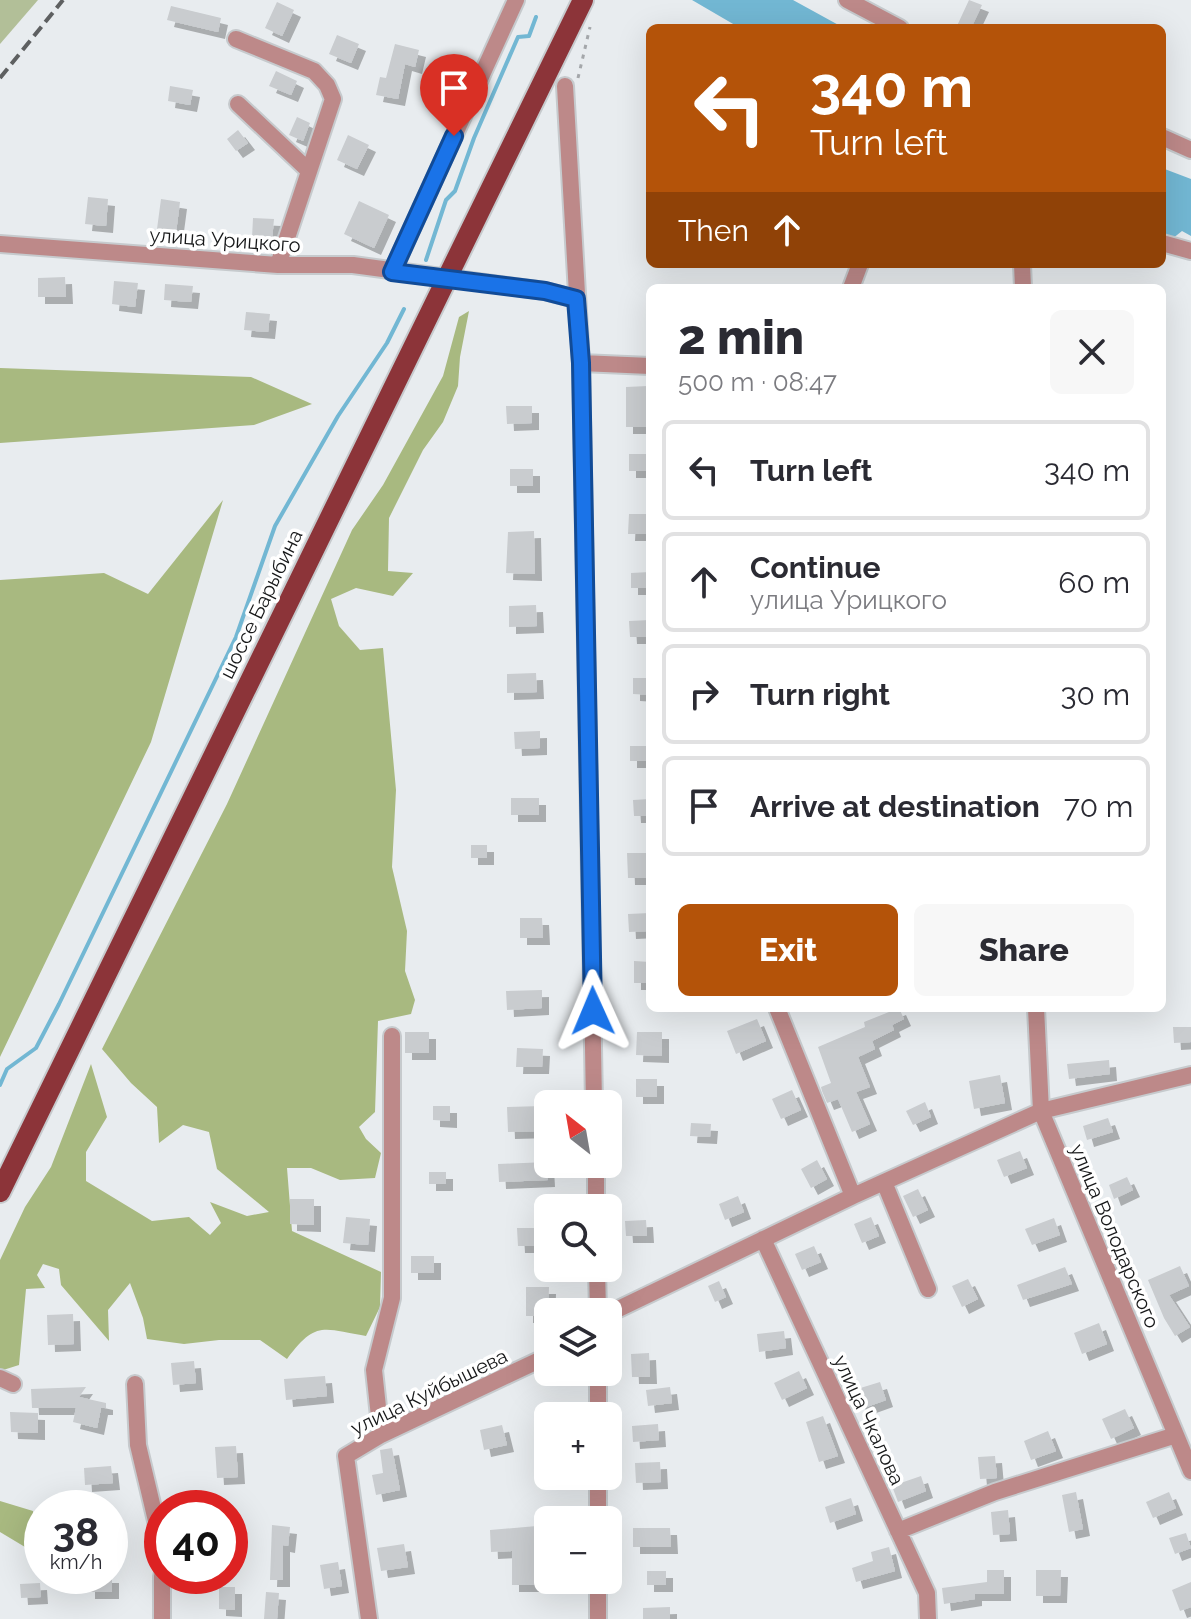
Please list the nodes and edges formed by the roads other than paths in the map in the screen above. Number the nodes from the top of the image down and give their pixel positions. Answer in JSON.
{"nodes":[{"id":1,"x":516,"y":0,"type":"edge"},
{"id":2,"x":583,"y":0,"type":"edge"},
{"id":3,"x":847,"y":0,"type":"edge"},
{"id":4,"x":892,"y":24,"type":"edge"},
{"id":5,"x":236,"y":39,"type":"dead end"},
{"id":6,"x":572,"y":87,"type":"road end"},
{"id":7,"x":238,"y":104,"type":"dead end"},
{"id":8,"x":1166,"y":139,"type":"edge"},
{"id":9,"x":1191,"y":150,"type":"edge"},
{"id":10,"x":309,"y":171,"type":"junction"},
{"id":11,"x":0,"y":244,"type":"edge"},
{"id":12,"x":1166,"y":244,"type":"edge"},
{"id":13,"x":1191,"y":251,"type":"edge"},
{"id":14,"x":278,"y":265,"type":"junction"},
{"id":15,"x":392,"y":272,"type":"junction"},
{"id":16,"x":447,"y":278,"type":"junction"},
{"id":17,"x":576,"y":299,"type":"junction"},
{"id":18,"x":581,"y":363,"type":"junction"},
{"id":19,"x":646,"y":366,"type":"edge"},
{"id":20,"x":779,"y":1012,"type":"edge"},
{"id":21,"x":1036,"y":1012,"type":"edge"},
{"id":22,"x":392,"y":1036,"type":"dead end"},
{"id":23,"x":1191,"y":1075,"type":"edge"},
{"id":24,"x":594,"y":1090,"type":"edge"},
{"id":25,"x":1041,"y":1111,"type":"junction"},
{"id":26,"x":884,"y":1182,"type":"junction"},
{"id":27,"x":0,"y":1192,"type":"edge"},
{"id":28,"x":853,"y":1196,"type":"junction"},
{"id":29,"x":763,"y":1239,"type":"junction"},
{"id":30,"x":928,"y":1289,"type":"dead end"},
{"id":31,"x":622,"y":1307,"type":"edge"},
{"id":32,"x":534,"y":1363,"type":"edge"},
{"id":33,"x":135,"y":1384,"type":"dead end"},
{"id":34,"x":381,"y":1435,"type":"junction"},
{"id":35,"x":1176,"y":1435,"type":"junction"},
{"id":36,"x":1191,"y":1471,"type":"edge"},
{"id":37,"x":149,"y":1490,"type":"edge"},
{"id":38,"x":898,"y":1531,"type":"junction"},
{"id":39,"x":162,"y":1594,"type":"edge"},
{"id":40,"x":598,"y":1594,"type":"edge"},
{"id":41,"x":162,"y":1619,"type":"edge"},
{"id":42,"x":369,"y":1619,"type":"edge"},
{"id":43,"x":598,"y":1619,"type":"edge"},
{"id":44,"x":928,"y":1619,"type":"edge"}],
"edges":[{"from":1,"to":15,"type":"street"},
{"from":2,"to":16,"type":"main road","name":"шоссе Барыбина"},
{"from":3,"to":4,"type":"street"},
{"from":5,"to":10,"type":"street"},
{"from":6,"to":17,"type":"street"},
{"from":7,"to":10,"type":"street"},
{"from":8,"to":9,"type":"street"},
{"from":10,"to":14,"type":"street"},
{"from":11,"to":14,"type":"street","name":"улица Урицкого"},
{"from":12,"to":13,"type":"street"},
{"from":14,"to":15,"type":"street","name":"улица Урицкого"},
{"from":15,"to":16,"type":"street","name":"улица Урицкого"},
{"from":16,"to":17,"type":"street","name":"улица Урицкого"},
{"from":16,"to":27,"type":"main road","name":"шоссе Барыбина"},
{"from":17,"to":18,"type":"street"},
{"from":18,"to":19,"type":"street"},
{"from":18,"to":24,"type":"street"},
{"from":20,"to":28,"type":"street"},
{"from":21,"to":25,"type":"street","name":"улица Володарского"},
{"from":22,"to":34,"type":"street"},
{"from":23,"to":25,"type":"street"},
{"from":25,"to":26,"type":"street"},
{"from":25,"to":35,"type":"street","name":"улица Володарского"},
{"from":26,"to":28,"type":"street"},
{"from":26,"to":30,"type":"street"},
{"from":28,"to":29,"type":"street"},
{"from":29,"to":31,"type":"street"},
{"from":29,"to":38,"type":"street","name":"улица Чкалова"},
{"from":32,"to":34,"type":"street","name":"улица Куйбышева"},
{"from":33,"to":37,"type":"street"},
{"from":34,"to":42,"type":"street","name":"улица Куйбышева"},
{"from":35,"to":36,"type":"street","name":"улица Володарского"},
{"from":35,"to":38,"type":"street"},
{"from":38,"to":44,"type":"street","name":"улица Чкалова"},
{"from":39,"to":41,"type":"street"},
{"from":40,"to":43,"type":"street"}]}
